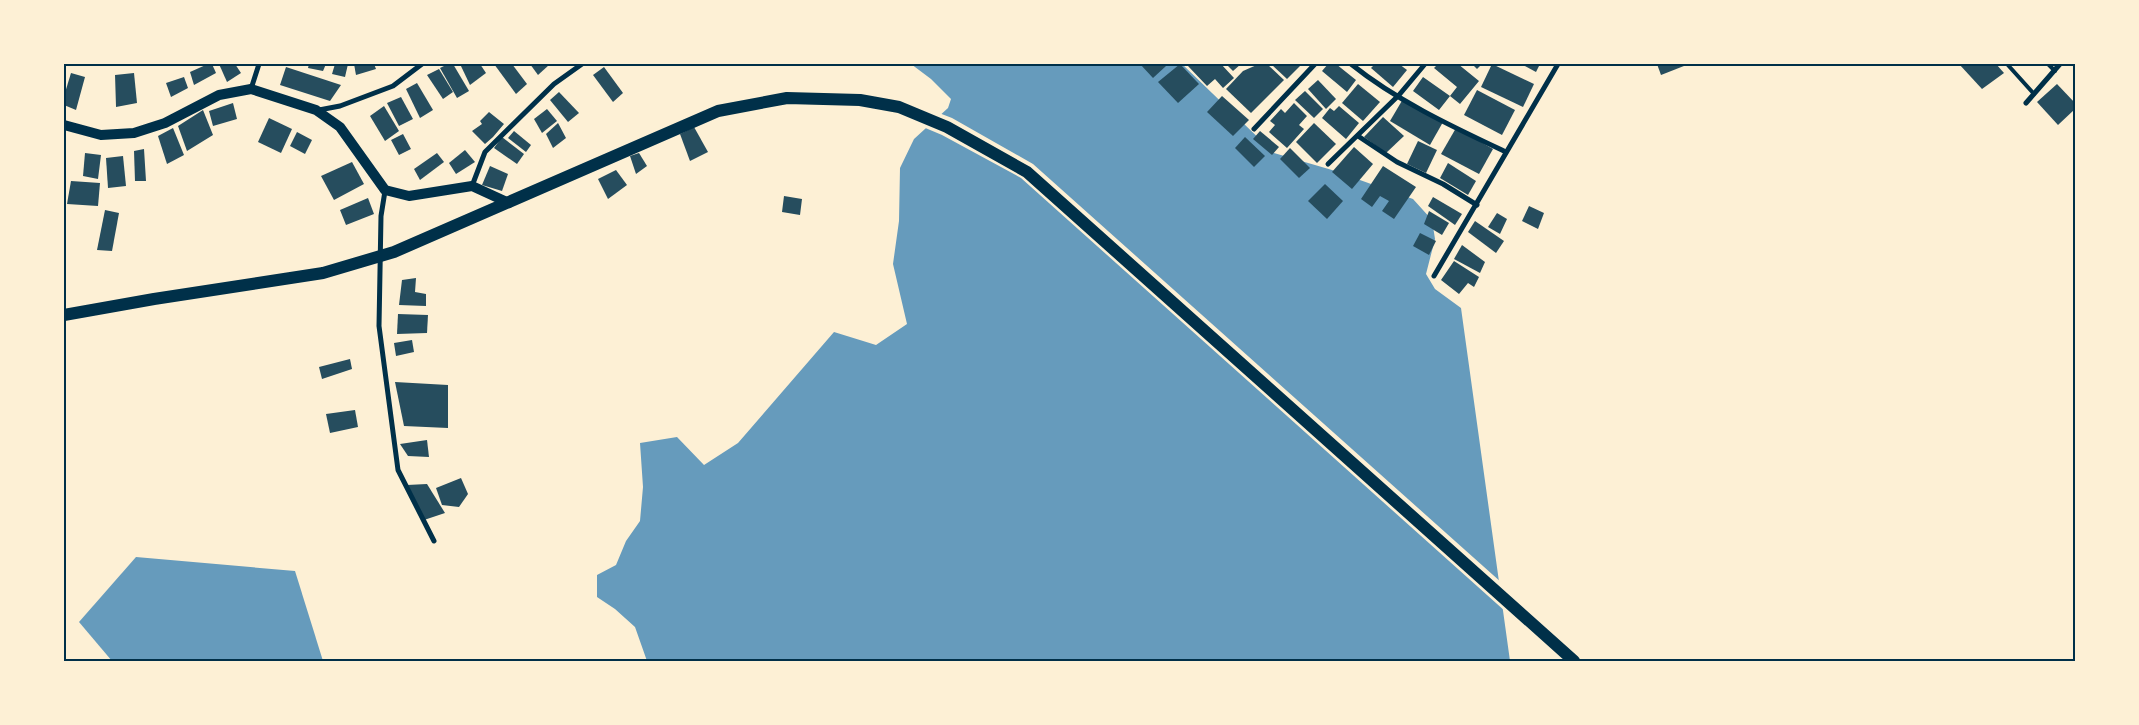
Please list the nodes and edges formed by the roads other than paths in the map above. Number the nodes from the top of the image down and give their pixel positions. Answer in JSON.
{"nodes":[{"id":1,"x":259,"y":64,"type":"edge"},
{"id":2,"x":422,"y":64,"type":"edge"},
{"id":3,"x":582,"y":64,"type":"edge"},
{"id":4,"x":1315,"y":64,"type":"edge"},
{"id":5,"x":1351,"y":64,"type":"edge"},
{"id":6,"x":1426,"y":64,"type":"edge"},
{"id":7,"x":1558,"y":64,"type":"edge"},
{"id":8,"x":2007,"y":64,"type":"edge"},
{"id":9,"x":2048,"y":64,"type":"edge"},
{"id":10,"x":2060,"y":64,"type":"edge"},
{"id":11,"x":2055,"y":72,"type":"junction"},
{"id":12,"x":251,"y":89,"type":"junction"},
{"id":13,"x":2034,"y":94,"type":"junction"},
{"id":14,"x":1399,"y":95,"type":"junction"},
{"id":15,"x":2026,"y":103,"type":"dead end"},
{"id":16,"x":316,"y":110,"type":"junction"},
{"id":17,"x":64,"y":125,"type":"edge"},
{"id":18,"x":1254,"y":129,"type":"dead end"},
{"id":19,"x":1358,"y":136,"type":"junction"},
{"id":20,"x":1506,"y":152,"type":"junction"},
{"id":21,"x":1328,"y":164,"type":"dead end"},
{"id":22,"x":472,"y":186,"type":"junction"},
{"id":23,"x":385,"y":190,"type":"junction"},
{"id":24,"x":509,"y":203,"type":"junction"},
{"id":25,"x":1477,"y":205,"type":"junction"},
{"id":26,"x":1434,"y":276,"type":"dead end"},
{"id":27,"x":64,"y":315,"type":"edge"},
{"id":28,"x":434,"y":541,"type":"dead end"},
{"id":29,"x":1574,"y":661,"type":"edge"}],
"edges":[{"from":1,"to":12,"type":"street"},
{"from":2,"to":16,"type":"street"},
{"from":3,"to":22,"type":"street"},
{"from":4,"to":18,"type":"street"},
{"from":5,"to":14,"type":"street"},
{"from":6,"to":14,"type":"street"},
{"from":7,"to":20,"type":"street"},
{"from":8,"to":13,"type":"lane"},
{"from":9,"to":11,"type":"lane"},
{"from":10,"to":11,"type":"street"},
{"from":11,"to":13,"type":"street"},
{"from":12,"to":16,"type":"main road"},
{"from":12,"to":17,"type":"main road"},
{"from":13,"to":15,"type":"street"},
{"from":14,"to":19,"type":"street"},
{"from":14,"to":20,"type":"street"},
{"from":16,"to":23,"type":"main road"},
{"from":19,"to":21,"type":"street"},
{"from":19,"to":25,"type":"street"},
{"from":20,"to":25,"type":"street"},
{"from":22,"to":23,"type":"main road"},
{"from":22,"to":24,"type":"main road"},
{"from":23,"to":28,"type":"street"},
{"from":24,"to":27,"type":"main road"},
{"from":24,"to":29,"type":"main road"},
{"from":25,"to":26,"type":"street"}]}
